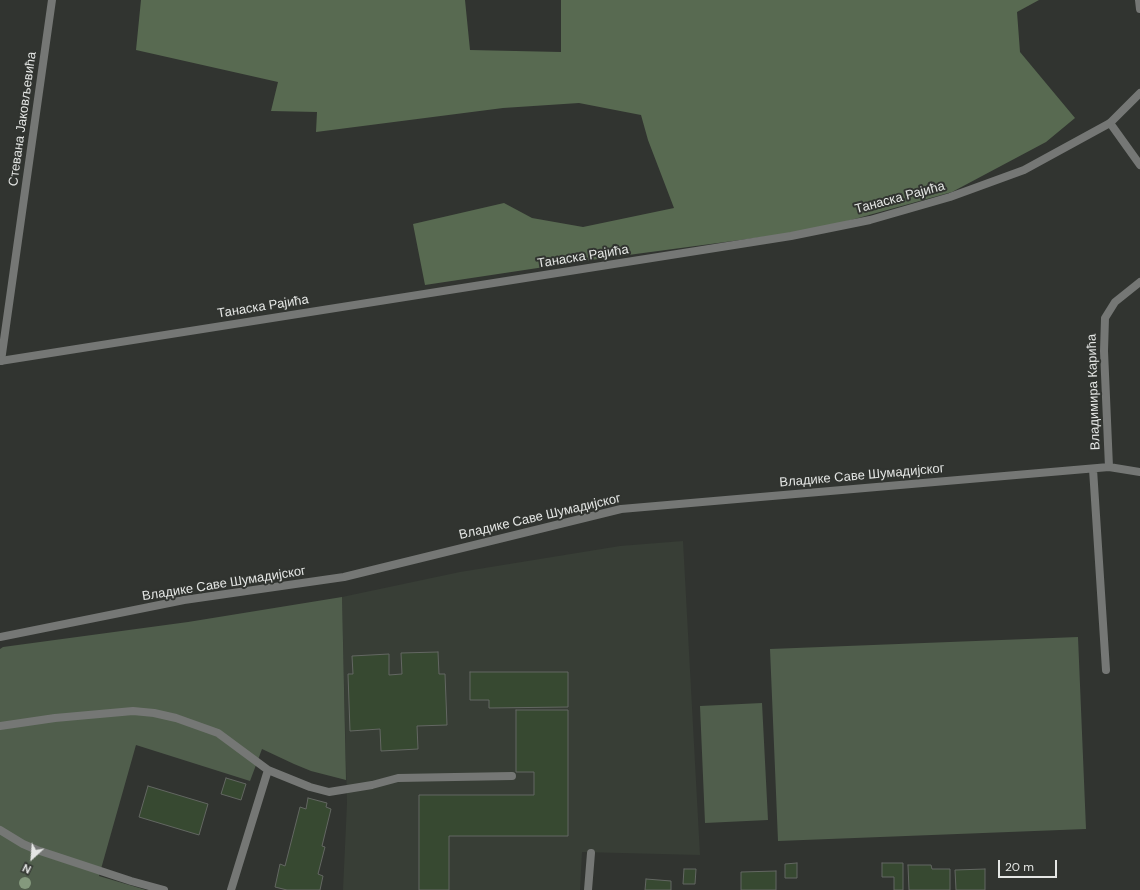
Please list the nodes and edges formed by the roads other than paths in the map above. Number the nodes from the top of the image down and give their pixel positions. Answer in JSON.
{"nodes":[{"id":1,"x":52,"y":0,"type":"edge"},
{"id":2,"x":1139,"y":0,"type":"edge"},
{"id":3,"x":1140,"y":9,"type":"edge"},
{"id":4,"x":1140,"y":93,"type":"edge"},
{"id":5,"x":1110,"y":123,"type":"junction"},
{"id":6,"x":1140,"y":165,"type":"edge"},
{"id":7,"x":1140,"y":282,"type":"edge"},
{"id":8,"x":0,"y":361,"type":"edge"},
{"id":9,"x":1109,"y":467,"type":"junction"},
{"id":10,"x":1093,"y":469,"type":"junction"},
{"id":11,"x":1140,"y":472,"type":"edge"},
{"id":12,"x":0,"y":637,"type":"edge"},
{"id":13,"x":1106,"y":670,"type":"dead end"},
{"id":14,"x":0,"y":726,"type":"edge"},
{"id":15,"x":268,"y":770,"type":"junction"},
{"id":16,"x":512,"y":776,"type":"dead end"},
{"id":17,"x":0,"y":830,"type":"edge"},
{"id":18,"x":591,"y":852,"type":"dead end"},
{"id":19,"x":164,"y":890,"type":"edge"},
{"id":20,"x":231,"y":890,"type":"edge"},
{"id":21,"x":588,"y":890,"type":"edge"}],
"edges":[{"from":1,"to":8,"type":"street","name":"Стевана Јаковљевића"},
{"from":2,"to":3,"type":"street"},
{"from":4,"to":5,"type":"street","name":"Танаска Рајића"},
{"from":5,"to":6,"type":"street"},
{"from":5,"to":8,"type":"street","name":"Танаска Рајића"},
{"from":7,"to":9,"type":"street","name":"Владимира Карића"},
{"from":9,"to":10,"type":"street","name":"Владике Саве Шумадијског"},
{"from":9,"to":11,"type":"street","name":"Владике Саве Шумадијског"},
{"from":10,"to":12,"type":"street","name":"Владике Саве Шумадијског"},
{"from":10,"to":13,"type":"street"},
{"from":14,"to":15,"type":"street"},
{"from":15,"to":16,"type":"street"},
{"from":15,"to":20,"type":"street"},
{"from":17,"to":19,"type":"street"},
{"from":18,"to":21,"type":"street"}]}
